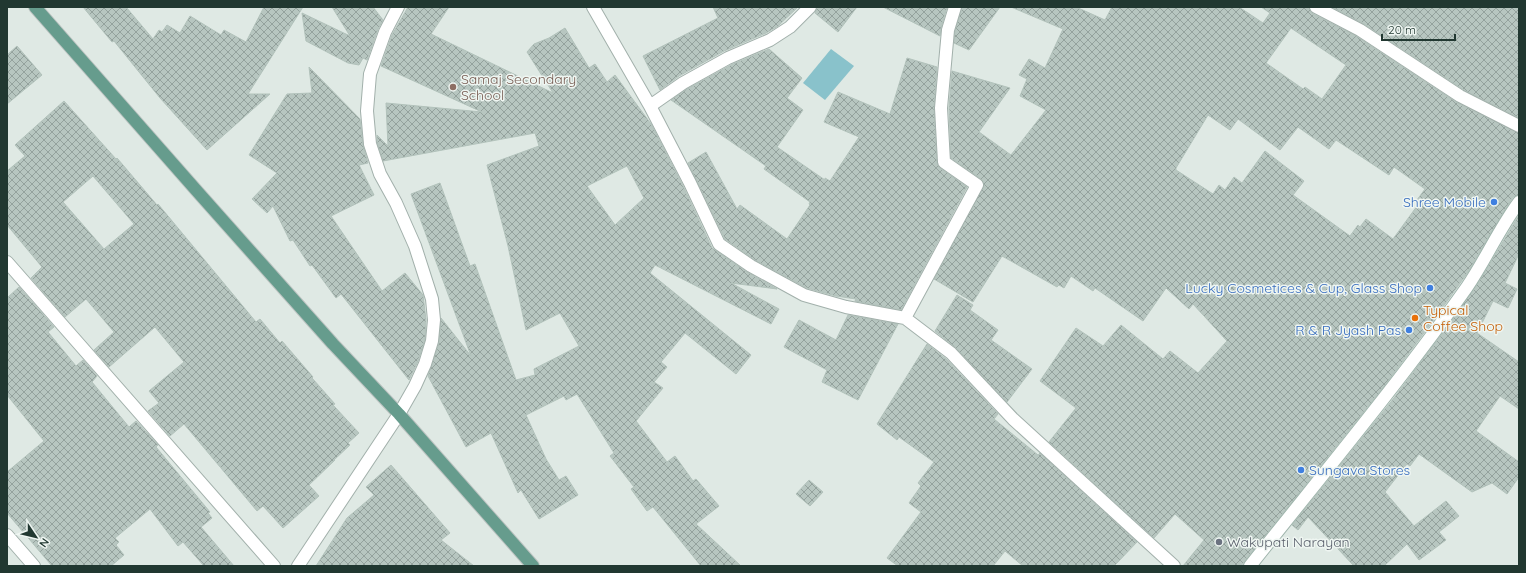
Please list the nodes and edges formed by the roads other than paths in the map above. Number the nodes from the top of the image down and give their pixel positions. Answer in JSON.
{"nodes":[{"id":1,"x":35,"y":7,"type":"edge"},
{"id":2,"x":398,"y":7,"type":"edge"},
{"id":3,"x":593,"y":7,"type":"edge"},
{"id":4,"x":810,"y":7,"type":"edge"},
{"id":5,"x":955,"y":7,"type":"edge"},
{"id":6,"x":1316,"y":7,"type":"edge"},
{"id":7,"x":650,"y":106,"type":"junction"},
{"id":8,"x":1519,"y":126,"type":"edge"},
{"id":9,"x":1519,"y":202,"type":"edge"},
{"id":10,"x":7,"y":262,"type":"edge"},
{"id":11,"x":905,"y":318,"type":"junction"},
{"id":12,"x":399,"y":414,"type":"junction"},
{"id":13,"x":7,"y":535,"type":"edge"},
{"id":14,"x":34,"y":566,"type":"edge"},
{"id":15,"x":274,"y":566,"type":"edge"},
{"id":16,"x":298,"y":566,"type":"edge"},
{"id":17,"x":533,"y":566,"type":"edge"},
{"id":18,"x":1174,"y":566,"type":"edge"},
{"id":19,"x":1250,"y":566,"type":"edge"}],
"edges":[{"from":1,"to":12,"type":"main road"},
{"from":2,"to":12,"type":"street"},
{"from":3,"to":7,"type":"street"},
{"from":4,"to":7,"type":"street"},
{"from":5,"to":11,"type":"street"},
{"from":6,"to":8,"type":"street"},
{"from":7,"to":11,"type":"street"},
{"from":9,"to":19,"type":"street"},
{"from":10,"to":15,"type":"street"},
{"from":11,"to":18,"type":"street"},
{"from":12,"to":16,"type":"street"},
{"from":12,"to":17,"type":"main road"},
{"from":13,"to":14,"type":"street"}]}
